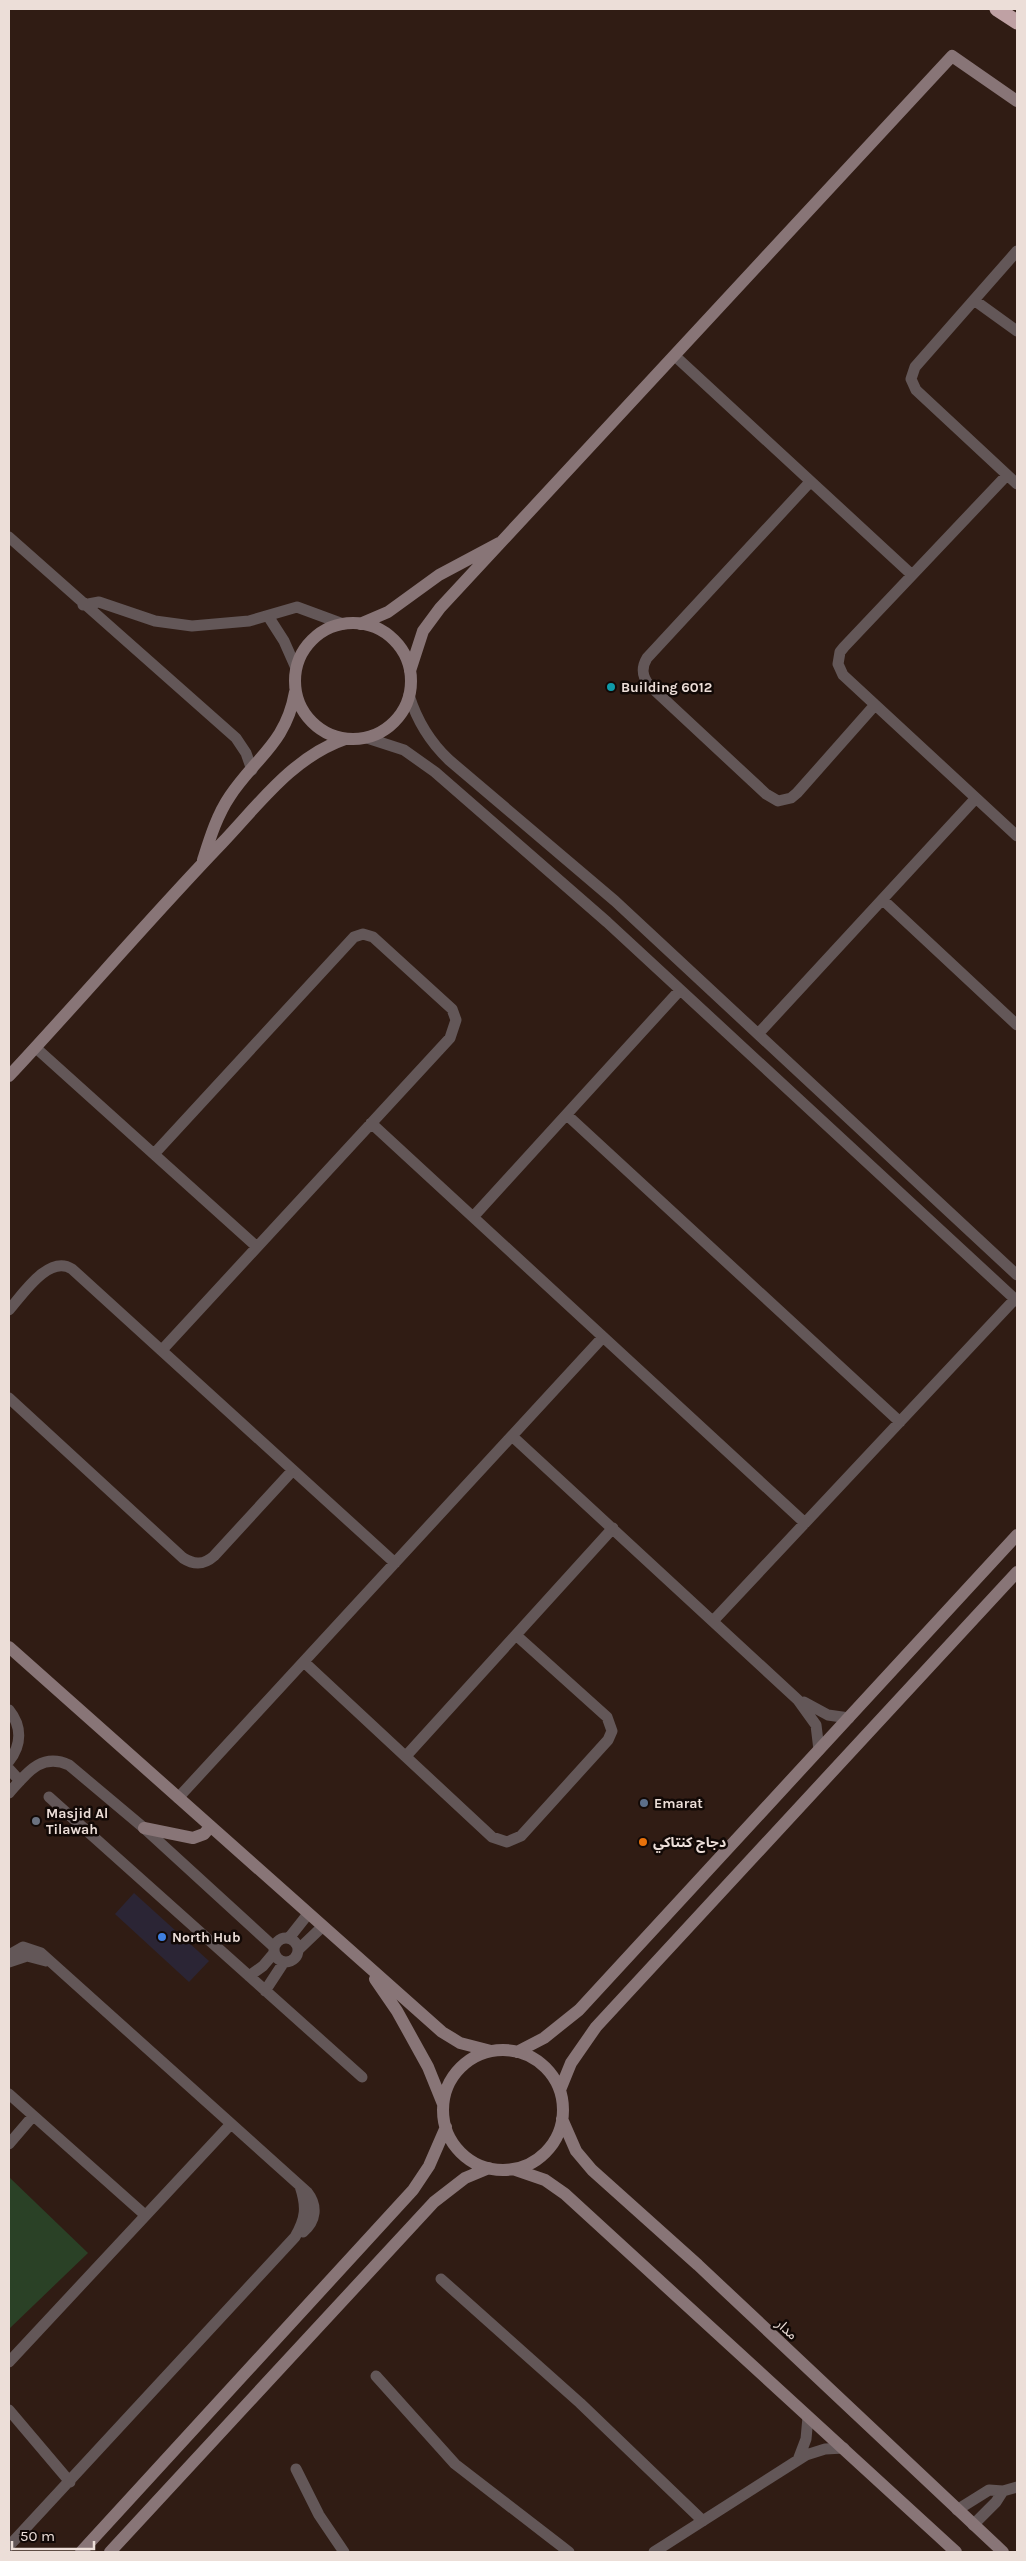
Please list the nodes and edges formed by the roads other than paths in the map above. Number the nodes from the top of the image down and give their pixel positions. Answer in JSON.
{"nodes":[{"id":1,"x":997,"y":9,"type":"edge"},
{"id":2,"x":1011,"y":9,"type":"edge"},
{"id":3,"x":1017,"y":13,"type":"edge"},
{"id":4,"x":1017,"y":22,"type":"edge"},
{"id":5,"x":1017,"y":101,"type":"edge"},
{"id":6,"x":1017,"y":251,"type":"edge"},
{"id":7,"x":974,"y":300,"type":"junction"},
{"id":8,"x":1017,"y":331,"type":"edge"},
{"id":9,"x":675,"y":356,"type":"junction"},
{"id":10,"x":1007,"y":475,"type":"junction"},
{"id":11,"x":810,"y":482,"type":"junction"},
{"id":12,"x":1017,"y":484,"type":"edge"},
{"id":13,"x":9,"y":537,"type":"edge"},
{"id":14,"x":502,"y":542,"type":"junction"},
{"id":15,"x":911,"y":574,"type":"junction"},
{"id":16,"x":83,"y":605,"type":"junction"},
{"id":17,"x":268,"y":616,"type":"junction"},
{"id":18,"x":344,"y":624,"type":"junction"},
{"id":19,"x":360,"y":624,"type":"junction"},
{"id":20,"x":296,"y":668,"type":"junction"},
{"id":21,"x":410,"y":671,"type":"junction"},
{"id":22,"x":295,"y":692,"type":"junction"},
{"id":23,"x":409,"y":695,"type":"junction"},
{"id":24,"x":874,"y":706,"type":"junction"},
{"id":25,"x":367,"y":738,"type":"junction"},
{"id":26,"x":345,"y":739,"type":"junction"},
{"id":27,"x":252,"y":770,"type":"junction"},
{"id":28,"x":976,"y":798,"type":"junction"},
{"id":29,"x":1017,"y":836,"type":"edge"},
{"id":30,"x":201,"y":865,"type":"junction"},
{"id":31,"x":883,"y":900,"type":"junction"},
{"id":32,"x":680,"y":990,"type":"junction"},
{"id":33,"x":1017,"y":1025,"type":"edge"},
{"id":34,"x":758,"y":1034,"type":"junction"},
{"id":35,"x":36,"y":1048,"type":"junction"},
{"id":36,"x":9,"y":1076,"type":"edge"},
{"id":37,"x":567,"y":1115,"type":"junction"},
{"id":38,"x":371,"y":1123,"type":"junction"},
{"id":39,"x":154,"y":1154,"type":"junction"},
{"id":40,"x":473,"y":1217,"type":"junction"},
{"id":41,"x":257,"y":1246,"type":"junction"},
{"id":42,"x":1017,"y":1275,"type":"edge"},
{"id":43,"x":1016,"y":1300,"type":"edge"},
{"id":44,"x":9,"y":1310,"type":"edge"},
{"id":45,"x":603,"y":1337,"type":"junction"},
{"id":46,"x":162,"y":1350,"type":"junction"},
{"id":47,"x":9,"y":1398,"type":"edge"},
{"id":48,"x":900,"y":1422,"type":"junction"},
{"id":49,"x":512,"y":1436,"type":"junction"},
{"id":50,"x":293,"y":1470,"type":"junction"},
{"id":51,"x":805,"y":1523,"type":"junction"},
{"id":52,"x":613,"y":1528,"type":"junction"},
{"id":53,"x":1017,"y":1536,"type":"edge"},
{"id":54,"x":395,"y":1563,"type":"junction"},
{"id":55,"x":1017,"y":1572,"type":"edge"},
{"id":56,"x":713,"y":1621,"type":"junction"},
{"id":57,"x":518,"y":1636,"type":"junction"},
{"id":58,"x":9,"y":1647,"type":"edge"},
{"id":59,"x":304,"y":1662,"type":"junction"},
{"id":60,"x":798,"y":1700,"type":"junction"},
{"id":61,"x":9,"y":1710,"type":"edge"},
{"id":62,"x":849,"y":1718,"type":"junction"},
{"id":63,"x":819,"y":1750,"type":"junction"},
{"id":64,"x":406,"y":1756,"type":"junction"},
{"id":65,"x":9,"y":1761,"type":"edge"},
{"id":66,"x":9,"y":1769,"type":"edge"},
{"id":67,"x":20,"y":1781,"type":"junction"},
{"id":68,"x":9,"y":1793,"type":"edge"},
{"id":69,"x":49,"y":1797,"type":"dead end"},
{"id":70,"x":178,"y":1798,"type":"junction"},
{"id":71,"x":210,"y":1827,"type":"junction"},
{"id":72,"x":144,"y":1828,"type":"junction"},
{"id":73,"x":308,"y":1914,"type":"junction"},
{"id":74,"x":322,"y":1927,"type":"junction"},
{"id":75,"x":289,"y":1938,"type":"junction"},
{"id":76,"x":335,"y":1938,"type":"junction"},
{"id":77,"x":299,"y":1949,"type":"junction"},
{"id":78,"x":274,"y":1950,"type":"junction"},
{"id":79,"x":9,"y":1955,"type":"edge"},
{"id":80,"x":9,"y":1962,"type":"edge"},
{"id":81,"x":284,"y":1962,"type":"junction"},
{"id":82,"x":50,"y":1963,"type":"junction"},
{"id":83,"x":249,"y":1976,"type":"junction"},
{"id":84,"x":265,"y":1991,"type":"junction"},
{"id":85,"x":491,"y":2051,"type":"junction"},
{"id":86,"x":518,"y":2052,"type":"junction"},
{"id":87,"x":362,"y":2077,"type":"dead end"},
{"id":88,"x":560,"y":2090,"type":"junction"},
{"id":89,"x":9,"y":2094,"type":"edge"},
{"id":90,"x":443,"y":2104,"type":"junction"},
{"id":91,"x":33,"y":2116,"type":"junction"},
{"id":92,"x":562,"y":2119,"type":"junction"},
{"id":93,"x":230,"y":2125,"type":"junction"},
{"id":94,"x":446,"y":2127,"type":"junction"},
{"id":95,"x":9,"y":2144,"type":"edge"},
{"id":96,"x":489,"y":2168,"type":"junction"},
{"id":97,"x":513,"y":2169,"type":"junction"},
{"id":98,"x":145,"y":2215,"type":"junction"},
{"id":99,"x":441,"y":2280,"type":"dead end"},
{"id":100,"x":9,"y":2362,"type":"edge"},
{"id":101,"x":376,"y":2376,"type":"dead end"},
{"id":102,"x":9,"y":2410,"type":"edge"},
{"id":103,"x":808,"y":2416,"type":"junction"},
{"id":104,"x":844,"y":2448,"type":"junction"},
{"id":105,"x":798,"y":2460,"type":"junction"},
{"id":106,"x":296,"y":2469,"type":"dead end"},
{"id":107,"x":70,"y":2482,"type":"junction"},
{"id":108,"x":1017,"y":2487,"type":"edge"},
{"id":109,"x":1004,"y":2491,"type":"junction"},
{"id":110,"x":957,"y":2510,"type":"junction"},
{"id":111,"x":703,"y":2521,"type":"junction"},
{"id":112,"x":973,"y":2525,"type":"junction"},
{"id":113,"x":9,"y":2546,"type":"edge"},
{"id":114,"x":81,"y":2552,"type":"edge"},
{"id":115,"x":110,"y":2552,"type":"edge"},
{"id":116,"x":344,"y":2552,"type":"edge"},
{"id":117,"x":569,"y":2552,"type":"edge"},
{"id":118,"x":654,"y":2552,"type":"edge"},
{"id":119,"x":956,"y":2552,"type":"edge"},
{"id":120,"x":1003,"y":2552,"type":"edge"}],
"edges":[{"from":1,"to":4,"type":"highway"},
{"from":2,"to":3,"type":"highway"},
{"from":5,"to":9,"type":"street"},
{"from":6,"to":7,"type":"street"},
{"from":7,"to":8,"type":"street"},
{"from":7,"to":10,"type":"street"},
{"from":9,"to":11,"type":"street"},
{"from":9,"to":14,"type":"street"},
{"from":10,"to":12,"type":"street"},
{"from":10,"to":15,"type":"street"},
{"from":11,"to":15,"type":"street"},
{"from":11,"to":24,"type":"street"},
{"from":13,"to":16,"type":"street"},
{"from":14,"to":19,"type":"street"},
{"from":14,"to":21,"type":"street"},
{"from":15,"to":24,"type":"street"},
{"from":16,"to":17,"type":"street"},
{"from":16,"to":27,"type":"street"},
{"from":17,"to":18,"type":"street"},
{"from":17,"to":20,"type":"street"},
{"from":18,"to":19,"type":"street"},
{"from":18,"to":20,"type":"street"},
{"from":19,"to":21,"type":"street"},
{"from":20,"to":22,"type":"street"},
{"from":21,"to":23,"type":"street"},
{"from":22,"to":26,"type":"street"},
{"from":22,"to":27,"type":"street"},
{"from":23,"to":25,"type":"street"},
{"from":23,"to":34,"type":"street"},
{"from":24,"to":28,"type":"street"},
{"from":25,"to":26,"type":"street"},
{"from":25,"to":32,"type":"street"},
{"from":26,"to":30,"type":"street"},
{"from":27,"to":30,"type":"street"},
{"from":28,"to":29,"type":"street"},
{"from":28,"to":31,"type":"street"},
{"from":30,"to":35,"type":"street"},
{"from":31,"to":33,"type":"street"},
{"from":31,"to":34,"type":"street"},
{"from":32,"to":37,"type":"street"},
{"from":32,"to":43,"type":"street"},
{"from":34,"to":42,"type":"street"},
{"from":35,"to":36,"type":"street"},
{"from":35,"to":39,"type":"street"},
{"from":37,"to":40,"type":"street"},
{"from":37,"to":48,"type":"street"},
{"from":38,"to":39,"type":"street"},
{"from":38,"to":40,"type":"street"},
{"from":38,"to":41,"type":"street"},
{"from":39,"to":41,"type":"street"},
{"from":40,"to":45,"type":"street"},
{"from":41,"to":46,"type":"street"},
{"from":43,"to":48,"type":"street"},
{"from":44,"to":46,"type":"street"},
{"from":45,"to":49,"type":"street"},
{"from":45,"to":51,"type":"street"},
{"from":46,"to":50,"type":"street"},
{"from":47,"to":50,"type":"street"},
{"from":48,"to":51,"type":"street"},
{"from":49,"to":52,"type":"street"},
{"from":49,"to":54,"type":"street"},
{"from":50,"to":54,"type":"street"},
{"from":51,"to":56,"type":"street"},
{"from":52,"to":56,"type":"street"},
{"from":52,"to":57,"type":"street"},
{"from":53,"to":62,"type":"street"},
{"from":54,"to":59,"type":"street"},
{"from":55,"to":88,"type":"street"},
{"from":56,"to":60,"type":"street"},
{"from":57,"to":64,"type":"street"},
{"from":57,"to":64,"type":"street"},
{"from":58,"to":70,"type":"street"},
{"from":59,"to":64,"type":"street"},
{"from":59,"to":70,"type":"street"},
{"from":60,"to":62,"type":"street"},
{"from":60,"to":63,"type":"street"},
{"from":61,"to":65,"type":"street"},
{"from":62,"to":63,"type":"street"},
{"from":63,"to":86,"type":"street"},
{"from":66,"to":67,"type":"street"},
{"from":67,"to":68,"type":"street"},
{"from":67,"to":72,"type":"street"},
{"from":69,"to":83,"type":"street"},
{"from":70,"to":71,"type":"street"},
{"from":71,"to":72,"type":"street"},
{"from":71,"to":73,"type":"street"},
{"from":72,"to":78,"type":"street"},
{"from":73,"to":74,"type":"street"},
{"from":73,"to":75,"type":"street"},
{"from":74,"to":76,"type":"street"},
{"from":74,"to":77,"type":"street"},
{"from":75,"to":77,"type":"street"},
{"from":75,"to":78,"type":"street"},
{"from":76,"to":85,"type":"street"},
{"from":76,"to":90,"type":"street"},
{"from":77,"to":81,"type":"street"},
{"from":78,"to":81,"type":"street"},
{"from":78,"to":83,"type":"street"},
{"from":79,"to":82,"type":"street"},
{"from":80,"to":82,"type":"street"},
{"from":81,"to":84,"type":"street"},
{"from":82,"to":93,"type":"street"},
{"from":83,"to":84,"type":"street"},
{"from":84,"to":87,"type":"street"},
{"from":85,"to":86,"type":"street"},
{"from":85,"to":90,"type":"street"},
{"from":86,"to":88,"type":"street"},
{"from":88,"to":92,"type":"street"},
{"from":89,"to":91,"type":"street"},
{"from":90,"to":94,"type":"street"},
{"from":91,"to":95,"type":"street"},
{"from":91,"to":98,"type":"street"},
{"from":92,"to":97,"type":"street"},
{"from":92,"to":110,"type":"street","name":"مدار"},
{"from":93,"to":98,"type":"street"},
{"from":93,"to":107,"type":"street"},
{"from":94,"to":96,"type":"street"},
{"from":94,"to":114,"type":"street"},
{"from":96,"to":97,"type":"street"},
{"from":96,"to":115,"type":"street"},
{"from":97,"to":103,"type":"street"},
{"from":98,"to":100,"type":"street"},
{"from":99,"to":111,"type":"street"},
{"from":101,"to":117,"type":"street"},
{"from":102,"to":107,"type":"street"},
{"from":103,"to":104,"type":"street"},
{"from":103,"to":105,"type":"street"},
{"from":104,"to":105,"type":"street"},
{"from":104,"to":119,"type":"street"},
{"from":105,"to":111,"type":"street"},
{"from":106,"to":116,"type":"street"},
{"from":107,"to":113,"type":"street"},
{"from":108,"to":109,"type":"street"},
{"from":109,"to":110,"type":"street"},
{"from":109,"to":112,"type":"street"},
{"from":110,"to":112,"type":"street","name":"مدار"},
{"from":111,"to":118,"type":"street"},
{"from":112,"to":120,"type":"street","name":"مدار"}]}
